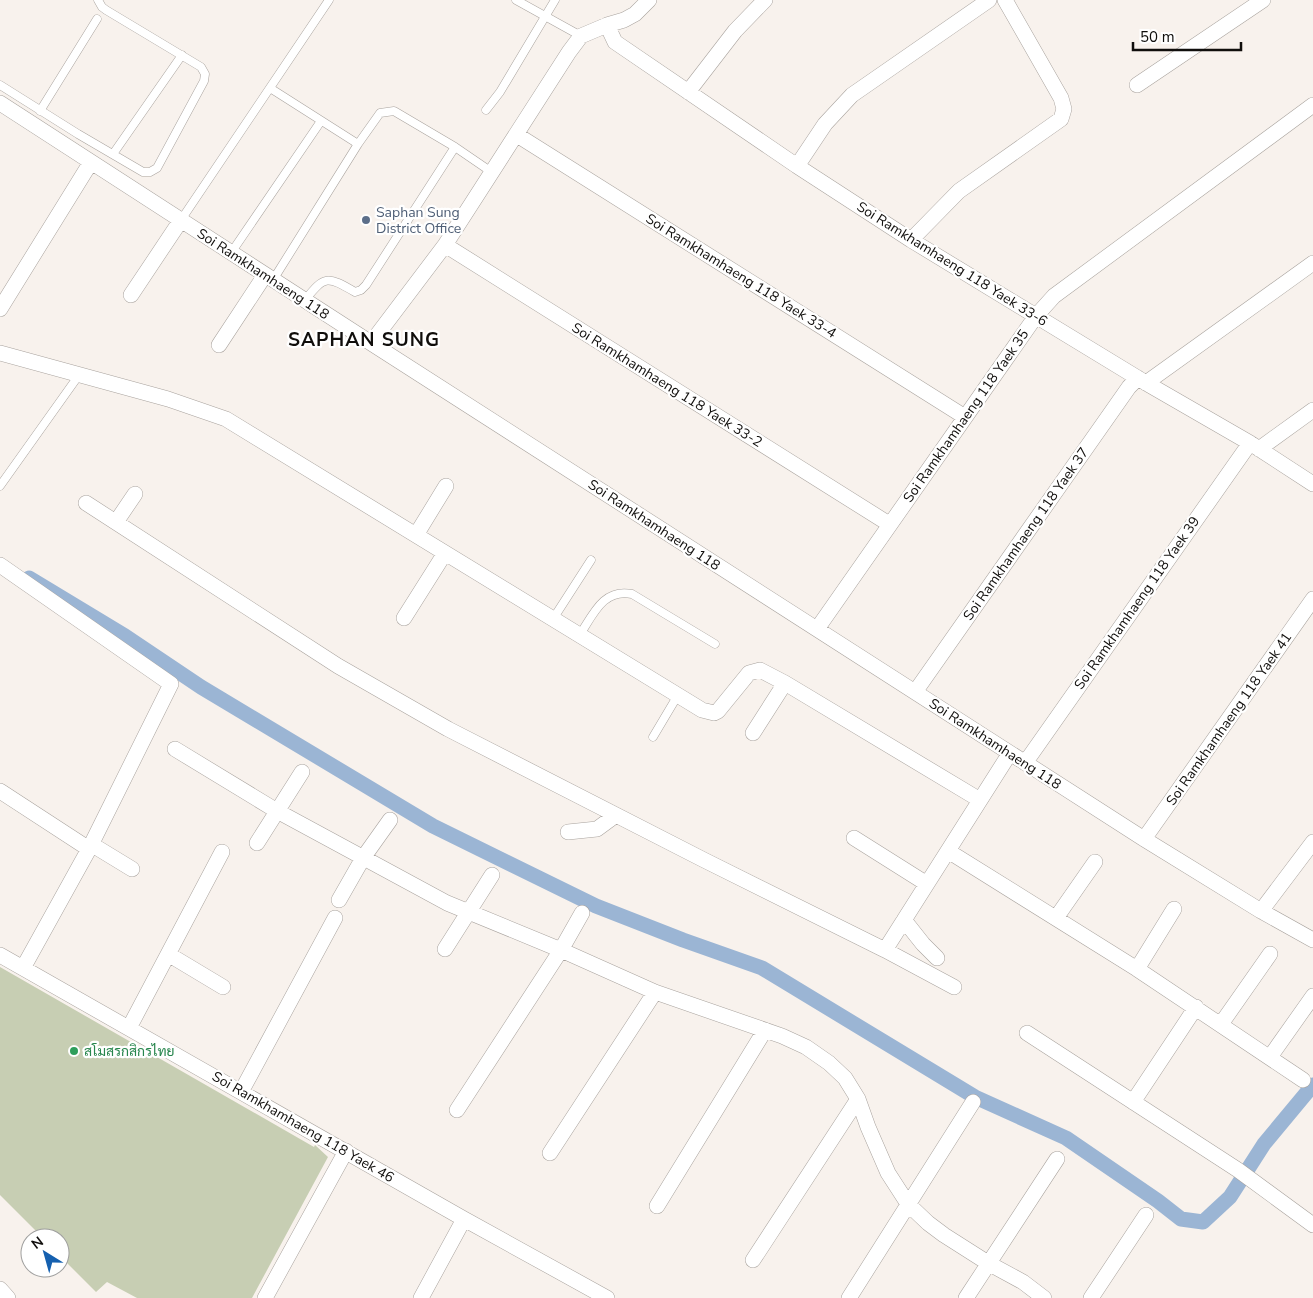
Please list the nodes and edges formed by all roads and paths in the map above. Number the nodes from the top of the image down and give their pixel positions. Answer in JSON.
{"nodes":[{"id":1,"x":98,"y":0,"type":"edge"},
{"id":2,"x":329,"y":0,"type":"edge"},
{"id":3,"x":516,"y":0,"type":"edge"},
{"id":4,"x":555,"y":0,"type":"edge"},
{"id":5,"x":649,"y":0,"type":"edge"},
{"id":6,"x":765,"y":0,"type":"edge"},
{"id":7,"x":989,"y":0,"type":"edge"},
{"id":8,"x":1005,"y":0,"type":"edge"},
{"id":9,"x":1263,"y":0,"type":"edge"},
{"id":10,"x":545,"y":16,"type":"junction"},
{"id":11,"x":97,"y":19,"type":"dead end"},
{"id":12,"x":607,"y":25,"type":"junction"},
{"id":13,"x":581,"y":36,"type":"junction"},
{"id":14,"x":182,"y":55,"type":"junction"},
{"id":15,"x":1137,"y":84,"type":"dead end"},
{"id":16,"x":0,"y":85,"type":"edge"},
{"id":17,"x":270,"y":88,"type":"junction"},
{"id":18,"x":688,"y":92,"type":"junction"},
{"id":19,"x":1313,"y":105,"type":"edge"},
{"id":20,"x":2,"y":109,"type":"edge"},
{"id":21,"x":486,"y":110,"type":"dead end"},
{"id":22,"x":40,"y":111,"type":"junction"},
{"id":23,"x":321,"y":121,"type":"junction"},
{"id":24,"x":78,"y":134,"type":"junction"},
{"id":25,"x":517,"y":135,"type":"junction"},
{"id":26,"x":358,"y":144,"type":"junction"},
{"id":27,"x":456,"y":147,"type":"junction"},
{"id":28,"x":70,"y":148,"type":"junction"},
{"id":29,"x":113,"y":154,"type":"junction"},
{"id":30,"x":91,"y":162,"type":"junction"},
{"id":31,"x":797,"y":166,"type":"junction"},
{"id":32,"x":493,"y":172,"type":"junction"},
{"id":33,"x":181,"y":220,"type":"junction"},
{"id":34,"x":911,"y":240,"type":"junction"},
{"id":35,"x":445,"y":245,"type":"junction"},
{"id":36,"x":231,"y":252,"type":"junction"},
{"id":37,"x":1313,"y":262,"type":"edge"},
{"id":38,"x":269,"y":277,"type":"junction"},
{"id":39,"x":131,"y":295,"type":"dead end"},
{"id":40,"x":305,"y":300,"type":"junction"},
{"id":41,"x":0,"y":308,"type":"edge"},
{"id":42,"x":1036,"y":316,"type":"junction"},
{"id":43,"x":371,"y":343,"type":"junction"},
{"id":44,"x":219,"y":345,"type":"dead end"},
{"id":45,"x":0,"y":353,"type":"edge"},
{"id":46,"x":79,"y":375,"type":"junction"},
{"id":47,"x":1142,"y":381,"type":"junction"},
{"id":48,"x":1313,"y":410,"type":"edge"},
{"id":49,"x":965,"y":417,"type":"junction"},
{"id":50,"x":1254,"y":446,"type":"junction"},
{"id":51,"x":1313,"y":484,"type":"edge"},
{"id":52,"x":0,"y":486,"type":"edge"},
{"id":53,"x":446,"y":486,"type":"dead end"},
{"id":54,"x":134,"y":494,"type":"dead end"},
{"id":55,"x":86,"y":503,"type":"dead end"},
{"id":56,"x":116,"y":522,"type":"junction"},
{"id":57,"x":889,"y":524,"type":"junction"},
{"id":58,"x":416,"y":535,"type":"junction"},
{"id":59,"x":445,"y":553,"type":"junction"},
{"id":60,"x":591,"y":560,"type":"dead end"},
{"id":61,"x":0,"y":565,"type":"edge"},
{"id":62,"x":1313,"y":599,"type":"edge"},
{"id":63,"x":404,"y":618,"type":"dead end"},
{"id":64,"x":553,"y":619,"type":"junction"},
{"id":65,"x":817,"y":629,"type":"junction"},
{"id":66,"x":579,"y":636,"type":"junction"},
{"id":67,"x":715,"y":644,"type":"dead end"},
{"id":68,"x":785,"y":683,"type":"junction"},
{"id":69,"x":915,"y":692,"type":"junction"},
{"id":70,"x":678,"y":695,"type":"junction"},
{"id":71,"x":753,"y":732,"type":"dead end"},
{"id":72,"x":653,"y":737,"type":"dead end"},
{"id":73,"x":175,"y":749,"type":"dead end"},
{"id":74,"x":1010,"y":754,"type":"junction"},
{"id":75,"x":1025,"y":763,"type":"junction"},
{"id":76,"x":302,"y":772,"type":"dead end"},
{"id":77,"x":0,"y":791,"type":"edge"},
{"id":78,"x":980,"y":800,"type":"junction"},
{"id":79,"x":277,"y":811,"type":"junction"},
{"id":80,"x":616,"y":815,"type":"junction"},
{"id":81,"x":390,"y":820,"type":"dead end"},
{"id":82,"x":568,"y":832,"type":"dead end"},
{"id":83,"x":854,"y":838,"type":"dead end"},
{"id":84,"x":1144,"y":839,"type":"junction"},
{"id":85,"x":1313,"y":842,"type":"edge"},
{"id":86,"x":258,"y":843,"type":"dead end"},
{"id":87,"x":90,"y":846,"type":"junction"},
{"id":88,"x":948,"y":851,"type":"junction"},
{"id":89,"x":222,"y":852,"type":"dead end"},
{"id":90,"x":363,"y":858,"type":"junction"},
{"id":91,"x":1095,"y":862,"type":"dead end"},
{"id":92,"x":132,"y":869,"type":"dead end"},
{"id":93,"x":492,"y":875,"type":"dead end"},
{"id":94,"x":928,"y":884,"type":"junction"},
{"id":95,"x":339,"y":900,"type":"dead end"},
{"id":96,"x":1174,"y":908,"type":"dead end"},
{"id":97,"x":1261,"y":911,"type":"junction"},
{"id":98,"x":469,"y":913,"type":"junction"},
{"id":99,"x":582,"y":913,"type":"dead end"},
{"id":100,"x":335,"y":918,"type":"dead end"},
{"id":101,"x":1056,"y":918,"type":"junction"},
{"id":102,"x":904,"y":920,"type":"junction"},
{"id":103,"x":1313,"y":940,"type":"edge"},
{"id":104,"x":445,"y":949,"type":"dead end"},
{"id":105,"x":561,"y":950,"type":"junction"},
{"id":106,"x":885,"y":950,"type":"junction"},
{"id":107,"x":0,"y":954,"type":"edge"},
{"id":108,"x":168,"y":954,"type":"junction"},
{"id":109,"x":1270,"y":954,"type":"dead end"},
{"id":110,"x":937,"y":958,"type":"dead end"},
{"id":111,"x":23,"y":968,"type":"junction"},
{"id":112,"x":1137,"y":969,"type":"junction"},
{"id":113,"x":223,"y":987,"type":"dead end"},
{"id":114,"x":954,"y":987,"type":"dead end"},
{"id":115,"x":655,"y":992,"type":"junction"},
{"id":116,"x":1313,"y":996,"type":"edge"},
{"id":117,"x":1196,"y":1007,"type":"junction"},
{"id":118,"x":1221,"y":1024,"type":"junction"},
{"id":119,"x":129,"y":1028,"type":"junction"},
{"id":120,"x":765,"y":1030,"type":"junction"},
{"id":121,"x":1027,"y":1033,"type":"dead end"},
{"id":122,"x":1270,"y":1058,"type":"junction"},
{"id":123,"x":1303,"y":1080,"type":"dead end"},
{"id":124,"x":242,"y":1092,"type":"junction"},
{"id":125,"x":858,"y":1098,"type":"junction"},
{"id":126,"x":973,"y":1102,"type":"dead end"},
{"id":127,"x":1133,"y":1102,"type":"junction"},
{"id":128,"x":457,"y":1110,"type":"dead end"},
{"id":129,"x":346,"y":1151,"type":"junction"},
{"id":130,"x":550,"y":1153,"type":"dead end"},
{"id":131,"x":1057,"y":1159,"type":"dead end"},
{"id":132,"x":908,"y":1204,"type":"junction"},
{"id":133,"x":657,"y":1206,"type":"dead end"},
{"id":134,"x":1146,"y":1215,"type":"dead end"},
{"id":135,"x":464,"y":1219,"type":"junction"},
{"id":136,"x":1313,"y":1225,"type":"edge"},
{"id":137,"x":753,"y":1260,"type":"dead end"},
{"id":138,"x":988,"y":1263,"type":"junction"},
{"id":139,"x":0,"y":1290,"type":"edge"},
{"id":140,"x":583,"y":1292,"type":"edge"},
{"id":141,"x":8,"y":1298,"type":"edge"},
{"id":142,"x":265,"y":1298,"type":"edge"},
{"id":143,"x":421,"y":1298,"type":"edge"},
{"id":144,"x":607,"y":1298,"type":"edge"},
{"id":145,"x":849,"y":1298,"type":"edge"},
{"id":146,"x":966,"y":1298,"type":"edge"},
{"id":147,"x":1044,"y":1298,"type":"edge"},
{"id":148,"x":1091,"y":1298,"type":"edge"}],
"edges":[{"from":1,"to":14,"type":"lane"},
{"from":2,"to":17,"type":"lane"},
{"from":3,"to":10,"type":"lane"},
{"from":4,"to":10,"type":"lane"},
{"from":5,"to":12,"type":"street"},
{"from":6,"to":18,"type":"street"},
{"from":7,"to":31,"type":"street"},
{"from":8,"to":34,"type":"street"},
{"from":9,"to":15,"type":"street"},
{"from":10,"to":13,"type":"lane"},
{"from":10,"to":21,"type":"lane"},
{"from":11,"to":22,"type":"lane"},
{"from":12,"to":13,"type":"street"},
{"from":12,"to":18,"type":"street","name":"Soi Ramkhamhaeng 118 Yaek 33-6"},
{"from":13,"to":25,"type":"street"},
{"from":14,"to":29,"type":"lane"},
{"from":14,"to":29,"type":"lane"},
{"from":16,"to":22,"type":"lane"},
{"from":17,"to":23,"type":"lane"},
{"from":17,"to":33,"type":"lane"},
{"from":18,"to":31,"type":"street","name":"Soi Ramkhamhaeng 118 Yaek 33-6"},
{"from":19,"to":42,"type":"street","name":"Soi Ramkhamhaeng 118 Yaek 35"},
{"from":20,"to":28,"type":"street","name":"Soi Ramkhamhaeng 118"},
{"from":22,"to":24,"type":"lane"},
{"from":23,"to":26,"type":"lane"},
{"from":23,"to":36,"type":"lane"},
{"from":24,"to":28,"type":"lane"},
{"from":24,"to":29,"type":"lane"},
{"from":25,"to":32,"type":"street"},
{"from":25,"to":49,"type":"street","name":"Soi Ramkhamhaeng 118 Yaek 33-4"},
{"from":26,"to":27,"type":"lane"},
{"from":26,"to":38,"type":"lane"},
{"from":27,"to":32,"type":"lane"},
{"from":27,"to":40,"type":"lane"},
{"from":28,"to":30,"type":"street","name":"Soi Ramkhamhaeng 118"},
{"from":30,"to":33,"type":"street","name":"Soi Ramkhamhaeng 118"},
{"from":30,"to":41,"type":"street"},
{"from":31,"to":34,"type":"street","name":"Soi Ramkhamhaeng 118 Yaek 33-6"},
{"from":32,"to":35,"type":"street"},
{"from":33,"to":36,"type":"street","name":"Soi Ramkhamhaeng 118"},
{"from":33,"to":39,"type":"street"},
{"from":34,"to":42,"type":"street","name":"Soi Ramkhamhaeng 118 Yaek 33-6"},
{"from":35,"to":43,"type":"street"},
{"from":35,"to":57,"type":"street","name":"Soi Ramkhamhaeng 118 Yaek 33-2"},
{"from":36,"to":38,"type":"street","name":"Soi Ramkhamhaeng 118"},
{"from":37,"to":47,"type":"street","name":"Soi Ramkhamhaeng 118 Yaek 37"},
{"from":38,"to":40,"type":"street","name":"Soi Ramkhamhaeng 118"},
{"from":38,"to":44,"type":"street"},
{"from":40,"to":43,"type":"street","name":"Soi Ramkhamhaeng 118"},
{"from":42,"to":47,"type":"street","name":"Soi Ramkhamhaeng 118 Yaek 33-6"},
{"from":42,"to":49,"type":"street","name":"Soi Ramkhamhaeng 118 Yaek 35"},
{"from":43,"to":65,"type":"street","name":"Soi Ramkhamhaeng 118"},
{"from":45,"to":46,"type":"street"},
{"from":46,"to":52,"type":"lane"},
{"from":46,"to":58,"type":"street"},
{"from":47,"to":50,"type":"street","name":"Soi Ramkhamhaeng 118 Yaek 33-6"},
{"from":47,"to":69,"type":"street","name":"Soi Ramkhamhaeng 118 Yaek 37"},
{"from":48,"to":50,"type":"street","name":"Soi Ramkhamhaeng 118 Yaek 39"},
{"from":49,"to":57,"type":"street","name":"Soi Ramkhamhaeng 118 Yaek 35"},
{"from":50,"to":51,"type":"street","name":"Soi Ramkhamhaeng 118 Yaek 33-6"},
{"from":50,"to":75,"type":"street","name":"Soi Ramkhamhaeng 118 Yaek 39"},
{"from":53,"to":58,"type":"street"},
{"from":54,"to":56,"type":"street"},
{"from":55,"to":56,"type":"street"},
{"from":56,"to":80,"type":"street"},
{"from":57,"to":65,"type":"street","name":"Soi Ramkhamhaeng 118 Yaek 35"},
{"from":58,"to":59,"type":"street"},
{"from":59,"to":63,"type":"street"},
{"from":59,"to":64,"type":"street"},
{"from":60,"to":64,"type":"lane"},
{"from":61,"to":87,"type":"street"},
{"from":62,"to":84,"type":"street","name":"Soi Ramkhamhaeng 118 Yaek 41"},
{"from":64,"to":66,"type":"street"},
{"from":65,"to":69,"type":"street","name":"Soi Ramkhamhaeng 118"},
{"from":66,"to":67,"type":"lane"},
{"from":66,"to":70,"type":"street"},
{"from":68,"to":70,"type":"street"},
{"from":68,"to":71,"type":"street"},
{"from":68,"to":78,"type":"street"},
{"from":69,"to":74,"type":"street","name":"Soi Ramkhamhaeng 118"},
{"from":70,"to":72,"type":"lane"},
{"from":73,"to":79,"type":"street"},
{"from":74,"to":75,"type":"street","name":"Soi Ramkhamhaeng 118"},
{"from":74,"to":78,"type":"street"},
{"from":75,"to":84,"type":"street","name":"Soi Ramkhamhaeng 118"},
{"from":76,"to":79,"type":"street"},
{"from":77,"to":87,"type":"street"},
{"from":78,"to":88,"type":"street"},
{"from":79,"to":86,"type":"street"},
{"from":79,"to":90,"type":"street"},
{"from":80,"to":82,"type":"street"},
{"from":80,"to":106,"type":"street"},
{"from":81,"to":90,"type":"street"},
{"from":83,"to":94,"type":"street"},
{"from":84,"to":97,"type":"street","name":"Soi Ramkhamhaeng 118"},
{"from":85,"to":97,"type":"street"},
{"from":87,"to":92,"type":"street"},
{"from":87,"to":111,"type":"street"},
{"from":88,"to":94,"type":"street"},
{"from":88,"to":101,"type":"street"},
{"from":89,"to":108,"type":"street"},
{"from":90,"to":95,"type":"street"},
{"from":90,"to":98,"type":"street"},
{"from":91,"to":101,"type":"street"},
{"from":93,"to":98,"type":"street"},
{"from":94,"to":102,"type":"street"},
{"from":96,"to":112,"type":"street"},
{"from":97,"to":103,"type":"street","name":"Soi Ramkhamhaeng 118"},
{"from":98,"to":104,"type":"street"},
{"from":98,"to":105,"type":"street"},
{"from":99,"to":105,"type":"street"},
{"from":100,"to":124,"type":"street"},
{"from":101,"to":112,"type":"street"},
{"from":102,"to":106,"type":"street"},
{"from":102,"to":110,"type":"street"},
{"from":105,"to":115,"type":"street"},
{"from":105,"to":128,"type":"street"},
{"from":106,"to":114,"type":"street"},
{"from":107,"to":111,"type":"street","name":"Soi Ramkhamhaeng 118 Yaek 46"},
{"from":108,"to":113,"type":"street"},
{"from":108,"to":119,"type":"street"},
{"from":109,"to":118,"type":"street"},
{"from":111,"to":119,"type":"street","name":"Soi Ramkhamhaeng 118 Yaek 46"},
{"from":112,"to":117,"type":"street"},
{"from":115,"to":120,"type":"street"},
{"from":115,"to":130,"type":"street"},
{"from":116,"to":122,"type":"street"},
{"from":117,"to":118,"type":"street"},
{"from":117,"to":127,"type":"street"},
{"from":118,"to":122,"type":"street"},
{"from":119,"to":124,"type":"street","name":"Soi Ramkhamhaeng 118 Yaek 46"},
{"from":120,"to":125,"type":"street"},
{"from":120,"to":133,"type":"street"},
{"from":121,"to":127,"type":"street"},
{"from":122,"to":123,"type":"street"},
{"from":124,"to":129,"type":"street","name":"Soi Ramkhamhaeng 118 Yaek 46"},
{"from":125,"to":132,"type":"street"},
{"from":125,"to":137,"type":"street"},
{"from":126,"to":132,"type":"street"},
{"from":127,"to":136,"type":"street"},
{"from":129,"to":135,"type":"street","name":"Soi Ramkhamhaeng 118 Yaek 46"},
{"from":129,"to":142,"type":"street"},
{"from":131,"to":138,"type":"street"},
{"from":132,"to":138,"type":"street"},
{"from":132,"to":145,"type":"street"},
{"from":134,"to":148,"type":"street"},
{"from":135,"to":140,"type":"street","name":"Soi Ramkhamhaeng 118 Yaek 46"},
{"from":135,"to":143,"type":"street"},
{"from":138,"to":146,"type":"street"},
{"from":138,"to":147,"type":"street"},
{"from":139,"to":141,"type":"street"},
{"from":140,"to":144,"type":"street","name":"Soi Ramkhamhaeng 118 Yaek 46"}]}
